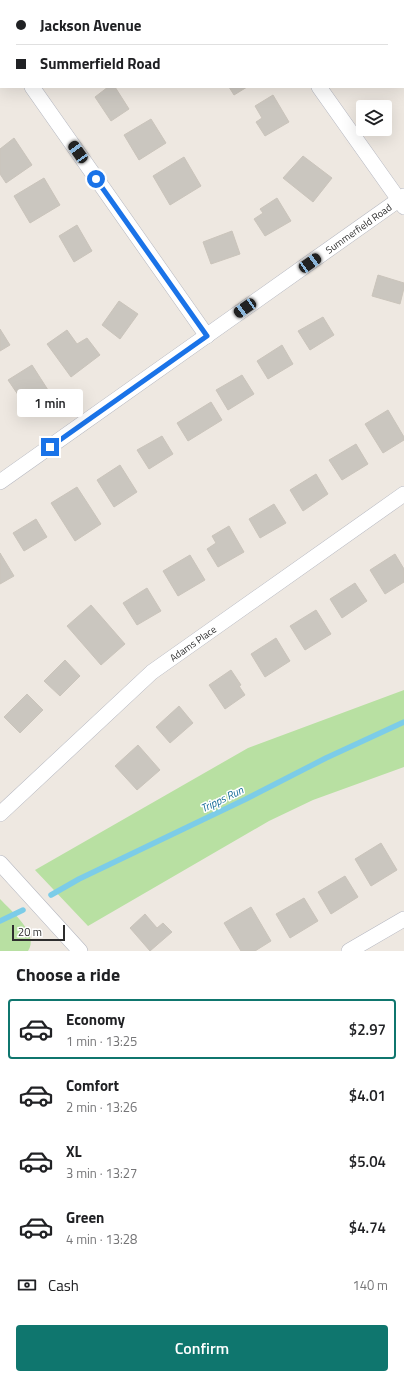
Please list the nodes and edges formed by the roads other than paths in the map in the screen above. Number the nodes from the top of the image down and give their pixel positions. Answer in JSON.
{"nodes":[{"id":1,"x":33,"y":88,"type":"edge"},
{"id":2,"x":321,"y":88,"type":"edge"},
{"id":3,"x":402,"y":201,"type":"edge"},
{"id":4,"x":207,"y":336,"type":"junction"},
{"id":5,"x":0,"y":482,"type":"edge"},
{"id":6,"x":404,"y":494,"type":"edge"},
{"id":7,"x":0,"y":814,"type":"edge"},
{"id":8,"x":0,"y":863,"type":"edge"},
{"id":9,"x":404,"y":919,"type":"edge"},
{"id":10,"x":78,"y":951,"type":"edge"},
{"id":11,"x":349,"y":951,"type":"edge"}],
"edges":[{"from":1,"to":4,"type":"street"},
{"from":2,"to":3,"type":"street"},
{"from":3,"to":4,"type":"street","name":"Summerfield Road"},
{"from":4,"to":5,"type":"street","name":"Summerfield Road"},
{"from":6,"to":7,"type":"street","name":"Adams Place"},
{"from":8,"to":10,"type":"street"},
{"from":9,"to":11,"type":"street"}]}
